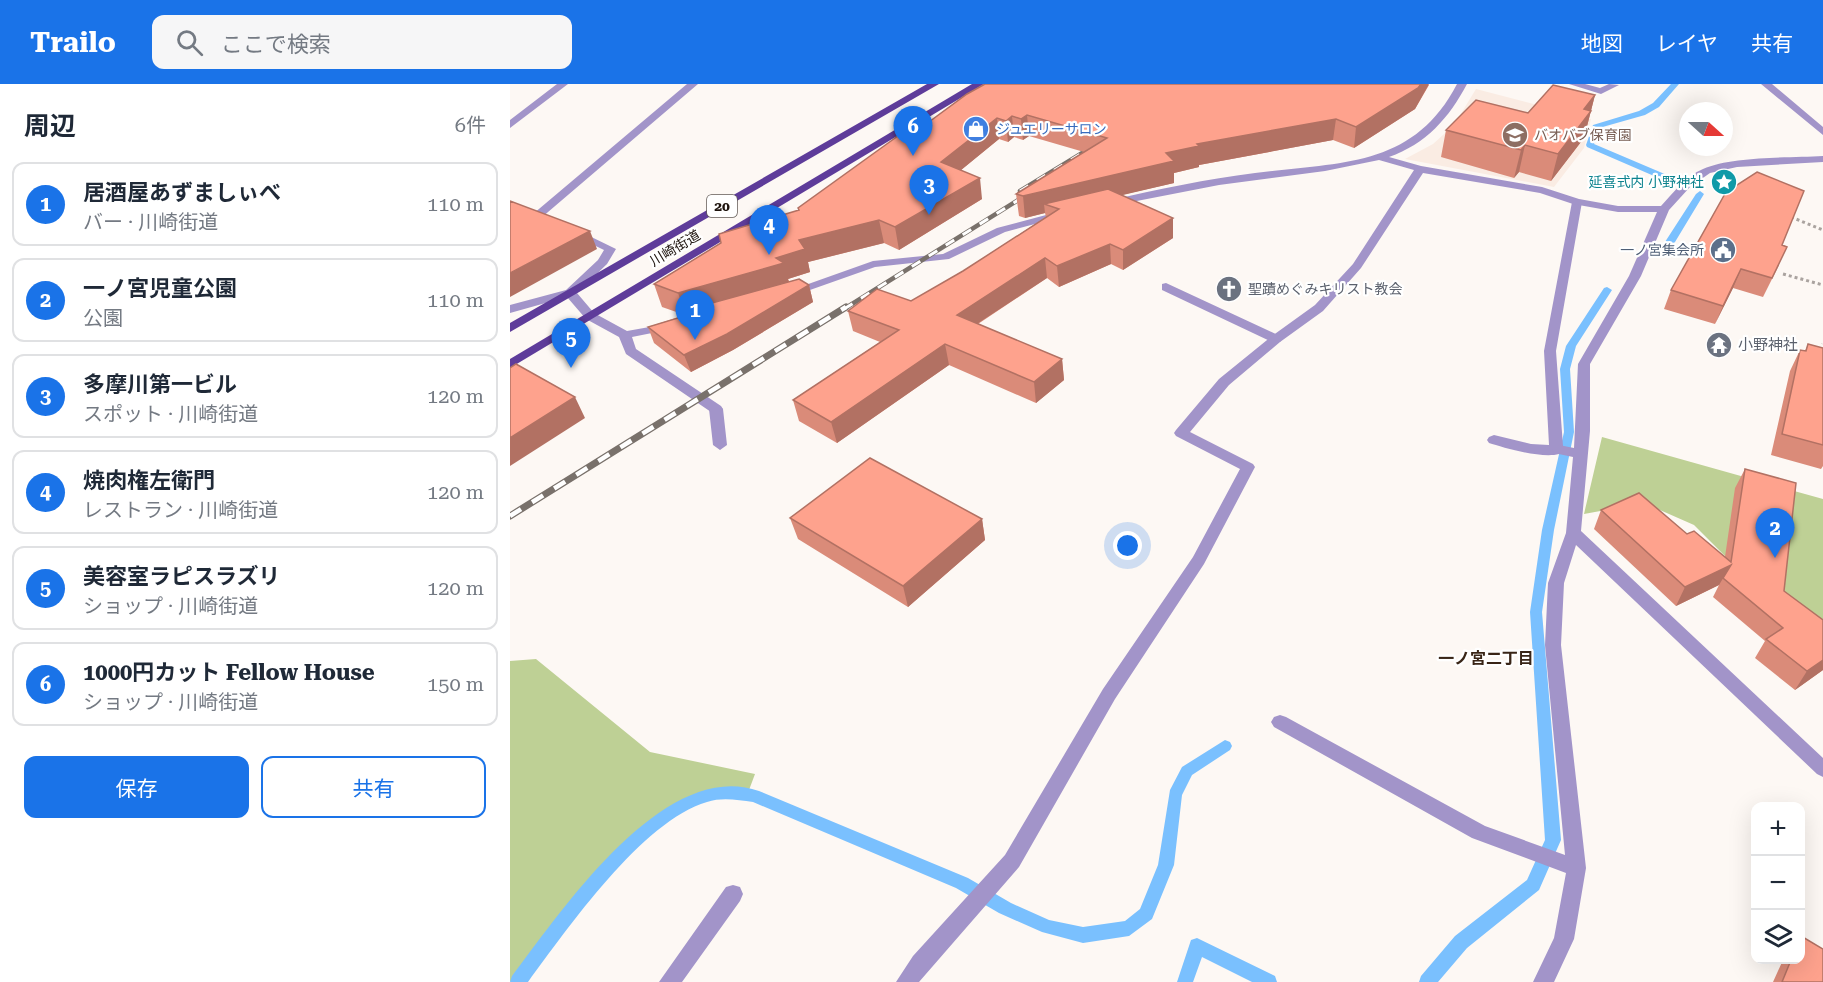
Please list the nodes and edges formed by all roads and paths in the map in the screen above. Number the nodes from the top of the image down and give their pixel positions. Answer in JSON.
{"nodes":[{"id":1,"x":563,"y":84,"type":"edge"},
{"id":2,"x":693,"y":84,"type":"edge"},
{"id":3,"x":934,"y":84,"type":"edge"},
{"id":4,"x":979,"y":84,"type":"edge"},
{"id":5,"x":1462,"y":84,"type":"edge"},
{"id":6,"x":1574,"y":84,"type":"edge"},
{"id":7,"x":1766,"y":84,"type":"edge"},
{"id":8,"x":1614,"y":85,"type":"edge"},
{"id":9,"x":510,"y":125,"type":"edge"},
{"id":10,"x":1823,"y":132,"type":"edge"},
{"id":11,"x":1379,"y":158,"type":"junction"},
{"id":12,"x":1823,"y":159,"type":"edge"},
{"id":13,"x":1420,"y":169,"type":"junction"},
{"id":14,"x":1577,"y":202,"type":"junction"},
{"id":15,"x":1096,"y":206,"type":"edge"},
{"id":16,"x":1664,"y":209,"type":"junction"},
{"id":17,"x":1073,"y":211,"type":"edge"},
{"id":18,"x":1781,"y":212,"type":"edge"},
{"id":19,"x":1823,"y":230,"type":"edge"},
{"id":20,"x":1783,"y":274,"type":"edge"},
{"id":21,"x":1823,"y":285,"type":"edge"},
{"id":22,"x":1166,"y":287,"type":"dead end"},
{"id":23,"x":570,"y":293,"type":"junction"},
{"id":24,"x":780,"y":296,"type":"edge"},
{"id":25,"x":510,"y":309,"type":"edge"},
{"id":26,"x":590,"y":316,"type":"junction"},
{"id":27,"x":682,"y":322,"type":"edge"},
{"id":28,"x":510,"y":328,"type":"edge"},
{"id":29,"x":625,"y":335,"type":"junction"},
{"id":30,"x":1275,"y":339,"type":"junction"},
{"id":31,"x":1823,"y":344,"type":"edge"},
{"id":32,"x":1821,"y":355,"type":"edge"},
{"id":33,"x":510,"y":364,"type":"edge"},
{"id":34,"x":1494,"y":440,"type":"dead end"},
{"id":35,"x":720,"y":445,"type":"dead end"},
{"id":36,"x":1558,"y":449,"type":"junction"},
{"id":37,"x":1579,"y":454,"type":"junction"},
{"id":38,"x":1573,"y":533,"type":"junction"},
{"id":39,"x":1280,"y":722,"type":"dead end"},
{"id":40,"x":1823,"y":769,"type":"edge"},
{"id":41,"x":1576,"y":868,"type":"junction"},
{"id":42,"x":733,"y":894,"type":"dead end"},
{"id":43,"x":669,"y":982,"type":"edge"},
{"id":44,"x":906,"y":982,"type":"edge"},
{"id":45,"x":1543,"y":982,"type":"edge"}],
"edges":[{"from":1,"to":9,"type":"street"},
{"from":2,"to":23,"type":"street"},
{"from":3,"to":23,"type":"main road","name":"川崎街道","number":"20"},
{"from":4,"to":26,"type":"main road","name":"川崎街道","number":"20"},
{"from":5,"to":11,"type":"street"},
{"from":6,"to":8,"type":"street"},
{"from":7,"to":10,"type":"street"},
{"from":11,"to":13,"type":"street"},
{"from":11,"to":15,"type":"street"},
{"from":12,"to":16,"type":"street"},
{"from":13,"to":14,"type":"street"},
{"from":13,"to":30,"type":"street"},
{"from":14,"to":16,"type":"street"},
{"from":14,"to":36,"type":"street"},
{"from":16,"to":37,"type":"street"},
{"from":17,"to":24,"type":"street"},
{"from":18,"to":19,"type":"path"},
{"from":20,"to":21,"type":"path"},
{"from":22,"to":30,"type":"street"},
{"from":23,"to":25,"type":"street"},
{"from":23,"to":26,"type":"street"},
{"from":23,"to":28,"type":"main road","name":"川崎街道","number":"20"},
{"from":26,"to":29,"type":"street"},
{"from":26,"to":33,"type":"main road","name":"川崎街道","number":"20"},
{"from":27,"to":29,"type":"street"},
{"from":29,"to":35,"type":"street"},
{"from":30,"to":44,"type":"street"},
{"from":31,"to":32,"type":"path"},
{"from":34,"to":36,"type":"street"},
{"from":36,"to":37,"type":"street"},
{"from":37,"to":38,"type":"street"},
{"from":38,"to":40,"type":"street"},
{"from":38,"to":41,"type":"street"},
{"from":39,"to":41,"type":"street"},
{"from":41,"to":45,"type":"street"},
{"from":42,"to":43,"type":"street"}]}
